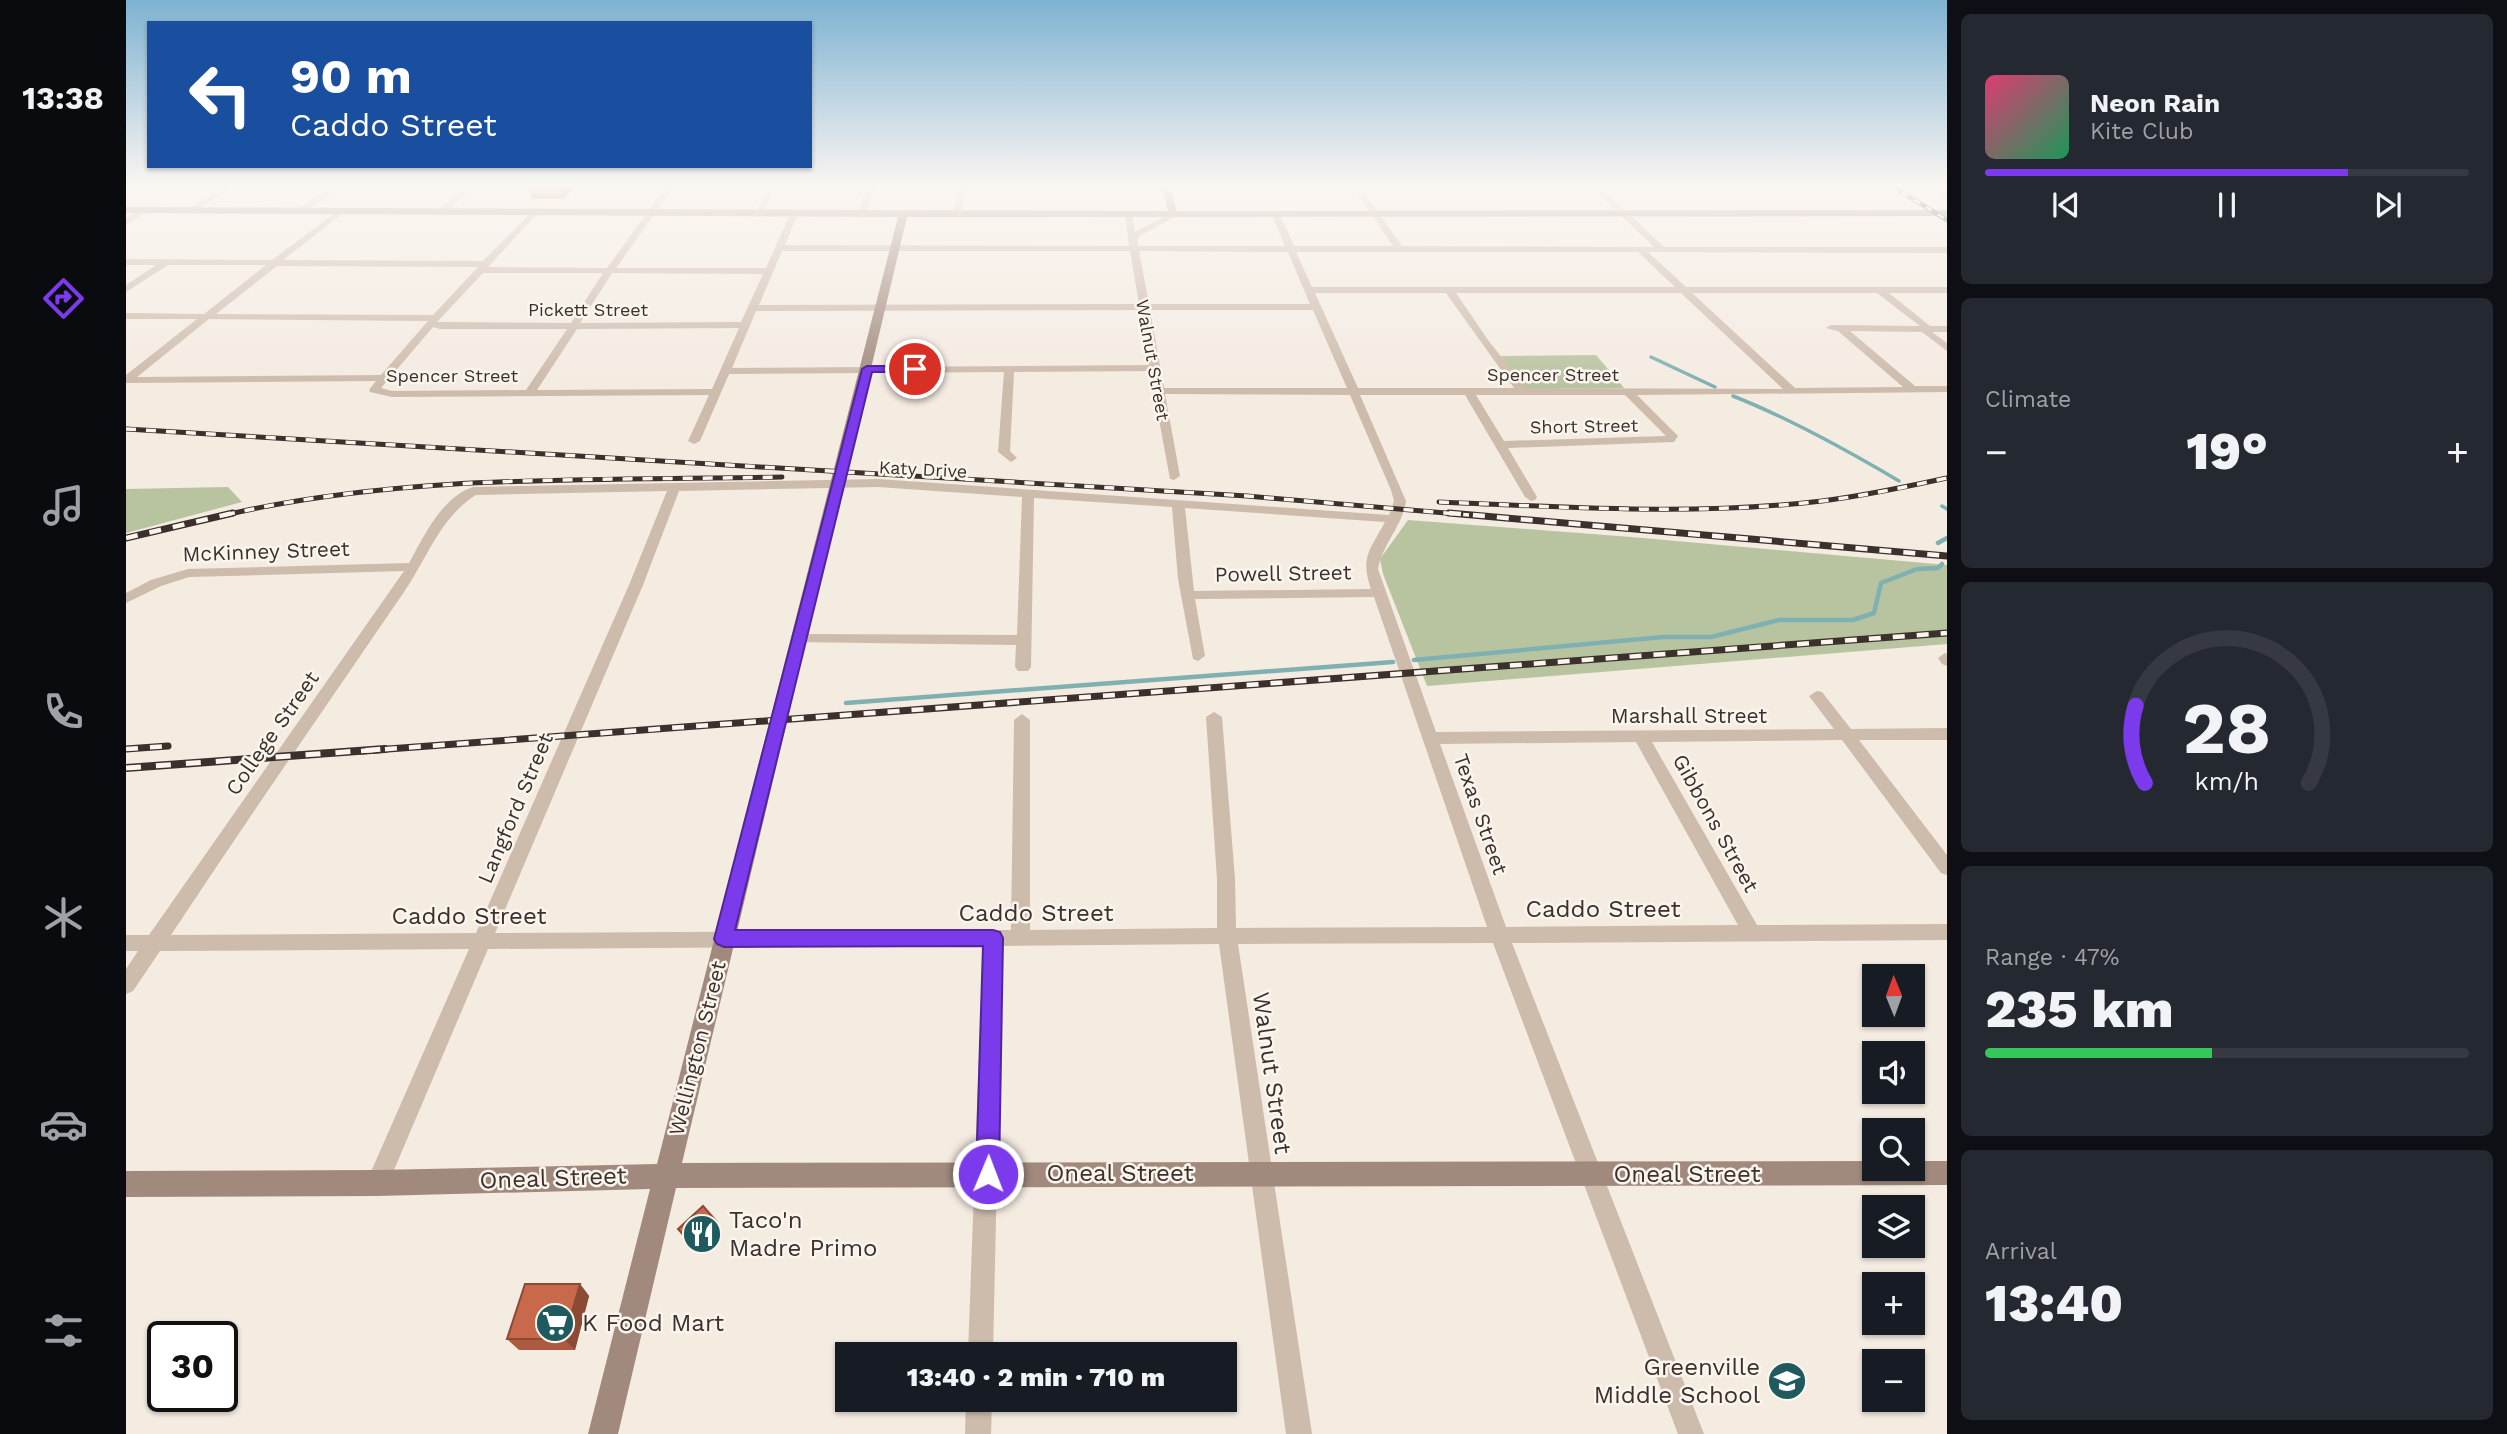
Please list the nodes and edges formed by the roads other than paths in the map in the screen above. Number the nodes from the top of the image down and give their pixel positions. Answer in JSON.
{"nodes":[{"id":1,"x":289,"y":252,"type":"edge"},
{"id":2,"x":497,"y":252,"type":"edge"},
{"id":3,"x":623,"y":252,"type":"edge"},
{"id":4,"x":776,"y":252,"type":"edge"},
{"id":5,"x":893,"y":252,"type":"edge"},
{"id":6,"x":1135,"y":252,"type":"edge"},
{"id":7,"x":1294,"y":252,"type":"edge"},
{"id":8,"x":1644,"y":252,"type":"edge"},
{"id":9,"x":126,"y":262,"type":"edge"},
{"id":10,"x":166,"y":262,"type":"junction"},
{"id":11,"x":275,"y":263,"type":"junction"},
{"id":12,"x":482,"y":267,"type":"junction"},
{"id":13,"x":610,"y":270,"type":"junction"},
{"id":14,"x":768,"y":271,"type":"junction"},
{"id":15,"x":126,"y":289,"type":"edge"},
{"id":16,"x":1878,"y":289,"type":"junction"},
{"id":17,"x":1309,"y":290,"type":"junction"},
{"id":18,"x":1449,"y":290,"type":"junction"},
{"id":19,"x":1684,"y":290,"type":"junction"},
{"id":20,"x":1947,"y":290,"type":"edge"},
{"id":21,"x":1144,"y":307,"type":"junction"},
{"id":22,"x":1317,"y":307,"type":"junction"},
{"id":23,"x":752,"y":308,"type":"junction"},
{"id":24,"x":881,"y":308,"type":"junction"},
{"id":25,"x":126,"y":316,"type":"edge"},
{"id":26,"x":206,"y":317,"type":"junction"},
{"id":27,"x":434,"y":321,"type":"junction"},
{"id":28,"x":745,"y":325,"type":"junction"},
{"id":29,"x":573,"y":326,"type":"junction"},
{"id":30,"x":1926,"y":329,"type":"junction"},
{"id":31,"x":1947,"y":329,"type":"edge"},
{"id":32,"x":1947,"y":348,"type":"edge"},
{"id":33,"x":1154,"y":368,"type":"junction"},
{"id":34,"x":867,"y":369,"type":"junction"},
{"id":35,"x":1009,"y":370,"type":"junction"},
{"id":36,"x":726,"y":371,"type":"junction"},
{"id":37,"x":382,"y":379,"type":"junction"},
{"id":38,"x":126,"y":380,"type":"edge"},
{"id":39,"x":1912,"y":389,"type":"junction"},
{"id":40,"x":1947,"y":389,"type":"edge"},
{"id":41,"x":1159,"y":391,"type":"junction"},
{"id":42,"x":1355,"y":391,"type":"junction"},
{"id":43,"x":1468,"y":391,"type":"junction"},
{"id":44,"x":1522,"y":391,"type":"junction"},
{"id":45,"x":530,"y":392,"type":"junction"},
{"id":46,"x":717,"y":392,"type":"junction"},
{"id":47,"x":1628,"y":392,"type":"junction"},
{"id":48,"x":1793,"y":392,"type":"junction"},
{"id":49,"x":694,"y":441,"type":"dead end"},
{"id":50,"x":1500,"y":445,"type":"junction"},
{"id":51,"x":1012,"y":458,"type":"dead end"},
{"id":52,"x":1174,"y":476,"type":"dead end"},
{"id":53,"x":838,"y":483,"type":"junction"},
{"id":54,"x":674,"y":488,"type":"junction"},
{"id":55,"x":1028,"y":493,"type":"junction"},
{"id":56,"x":1531,"y":497,"type":"dead end"},
{"id":57,"x":1178,"y":504,"type":"junction"},
{"id":58,"x":454,"y":507,"type":"joint"},
{"id":59,"x":1395,"y":519,"type":"junction"},
{"id":60,"x":413,"y":567,"type":"junction"},
{"id":61,"x":1379,"y":593,"type":"junction"},
{"id":62,"x":1188,"y":595,"type":"junction"},
{"id":63,"x":126,"y":599,"type":"edge"},
{"id":64,"x":799,"y":639,"type":"junction"},
{"id":65,"x":1024,"y":639,"type":"junction"},
{"id":66,"x":1198,"y":656,"type":"dead end"},
{"id":67,"x":1023,"y":667,"type":"dead end"},
{"id":68,"x":1817,"y":696,"type":"dead end"},
{"id":69,"x":1213,"y":717,"type":"dead end"},
{"id":70,"x":1022,"y":720,"type":"dead end"},
{"id":71,"x":1844,"y":734,"type":"junction"},
{"id":72,"x":1947,"y":734,"type":"edge"},
{"id":73,"x":1641,"y":736,"type":"junction"},
{"id":74,"x":1431,"y":738,"type":"junction"},
{"id":75,"x":1947,"y":869,"type":"edge"},
{"id":76,"x":1947,"y":932,"type":"edge"},
{"id":77,"x":1752,"y":933,"type":"junction"},
{"id":78,"x":1499,"y":934,"type":"junction"},
{"id":79,"x":1227,"y":936,"type":"junction"},
{"id":80,"x":993,"y":938,"type":"junction"},
{"id":81,"x":1020,"y":938,"type":"junction"},
{"id":82,"x":724,"y":939,"type":"junction"},
{"id":83,"x":483,"y":941,"type":"junction"},
{"id":84,"x":126,"y":943,"type":"edge"},
{"id":85,"x":154,"y":943,"type":"junction"},
{"id":86,"x":126,"y":985,"type":"edge"},
{"id":87,"x":1260,"y":1173,"type":"junction"},
{"id":88,"x":1947,"y":1173,"type":"edge"},
{"id":89,"x":988,"y":1174,"type":"junction"},
{"id":90,"x":1590,"y":1174,"type":"junction"},
{"id":91,"x":667,"y":1175,"type":"junction"},
{"id":92,"x":377,"y":1183,"type":"junction"},
{"id":93,"x":126,"y":1184,"type":"edge"},
{"id":94,"x":981,"y":1342,"type":"edge"},
{"id":95,"x":979,"y":1412,"type":"edge"},
{"id":96,"x":603,"y":1434,"type":"edge"},
{"id":97,"x":978,"y":1434,"type":"edge"},
{"id":98,"x":1299,"y":1434,"type":"edge"},
{"id":99,"x":1691,"y":1434,"type":"edge"}],
"edges":[{"from":1,"to":11,"type":"street"},
{"from":2,"to":12,"type":"street"},
{"from":3,"to":13,"type":"street"},
{"from":4,"to":14,"type":"street"},
{"from":5,"to":24,"type":"main road","name":"Wellington Street"},
{"from":6,"to":21,"type":"street","name":"Walnut Street"},
{"from":7,"to":17,"type":"street","name":"Texas Street"},
{"from":8,"to":19,"type":"street"},
{"from":9,"to":10,"type":"street"},
{"from":10,"to":11,"type":"street"},
{"from":10,"to":15,"type":"street"},
{"from":11,"to":12,"type":"street"},
{"from":11,"to":26,"type":"street"},
{"from":12,"to":13,"type":"street"},
{"from":12,"to":27,"type":"street"},
{"from":13,"to":14,"type":"street"},
{"from":13,"to":29,"type":"street"},
{"from":14,"to":23,"type":"street"},
{"from":16,"to":19,"type":"street"},
{"from":16,"to":20,"type":"street"},
{"from":16,"to":30,"type":"street"},
{"from":17,"to":18,"type":"street"},
{"from":17,"to":22,"type":"street","name":"Texas Street"},
{"from":18,"to":19,"type":"street"},
{"from":18,"to":44,"type":"street"},
{"from":19,"to":48,"type":"street"},
{"from":21,"to":22,"type":"street"},
{"from":21,"to":24,"type":"street"},
{"from":21,"to":33,"type":"street","name":"Walnut Street"},
{"from":22,"to":42,"type":"street","name":"Texas Street"},
{"from":23,"to":24,"type":"street"},
{"from":23,"to":28,"type":"street"},
{"from":24,"to":34,"type":"main road","name":"Wellington Street"},
{"from":25,"to":26,"type":"street","name":"Pickett Street"},
{"from":26,"to":27,"type":"street","name":"Pickett Street"},
{"from":26,"to":38,"type":"street"},
{"from":27,"to":29,"type":"street","name":"Pickett Street"},
{"from":27,"to":37,"type":"street"},
{"from":28,"to":29,"type":"street","name":"Pickett Street"},
{"from":28,"to":36,"type":"street"},
{"from":29,"to":45,"type":"street"},
{"from":30,"to":31,"type":"street"},
{"from":30,"to":32,"type":"street"},
{"from":30,"to":39,"type":"street"},
{"from":33,"to":35,"type":"street"},
{"from":33,"to":41,"type":"street","name":"Walnut Street"},
{"from":34,"to":35,"type":"street"},
{"from":34,"to":36,"type":"street"},
{"from":34,"to":53,"type":"main road","name":"Wellington Street"},
{"from":35,"to":51,"type":"street"},
{"from":36,"to":46,"type":"street"},
{"from":37,"to":38,"type":"street","name":"Spencer Street"},
{"from":37,"to":45,"type":"street","name":"Spencer Street"},
{"from":39,"to":40,"type":"street","name":"Spencer Street"},
{"from":39,"to":48,"type":"street","name":"Spencer Street"},
{"from":41,"to":42,"type":"street","name":"Spencer Street"},
{"from":41,"to":52,"type":"street","name":"Walnut Street"},
{"from":42,"to":43,"type":"street","name":"Spencer Street"},
{"from":42,"to":59,"type":"street","name":"Texas Street"},
{"from":43,"to":44,"type":"street","name":"Spencer Street"},
{"from":43,"to":50,"type":"street"},
{"from":44,"to":47,"type":"street","name":"Spencer Street"},
{"from":45,"to":46,"type":"street","name":"Spencer Street"},
{"from":46,"to":49,"type":"street"},
{"from":47,"to":48,"type":"street","name":"Spencer Street"},
{"from":47,"to":50,"type":"street","name":"Short Street"},
{"from":50,"to":56,"type":"street"},
{"from":53,"to":54,"type":"street","name":"Katy Drive"},
{"from":53,"to":55,"type":"street","name":"Katy Drive"},
{"from":53,"to":64,"type":"main road","name":"Wellington Street"},
{"from":54,"to":58,"type":"street","name":"Katy Drive"},
{"from":54,"to":83,"type":"street","name":"Langford Street"},
{"from":55,"to":57,"type":"street","name":"Katy Drive"},
{"from":55,"to":65,"type":"street"},
{"from":57,"to":59,"type":"street","name":"Katy Drive"},
{"from":57,"to":62,"type":"street"},
{"from":58,"to":60,"type":"street","name":"College Street"},
{"from":59,"to":61,"type":"street","name":"Texas Street"},
{"from":60,"to":63,"type":"street","name":"McKinney Street"},
{"from":60,"to":85,"type":"street","name":"College Street"},
{"from":61,"to":62,"type":"street","name":"Powell Street"},
{"from":61,"to":74,"type":"street","name":"Texas Street"},
{"from":62,"to":66,"type":"street"},
{"from":64,"to":65,"type":"street"},
{"from":64,"to":82,"type":"main road","name":"Wellington Street"},
{"from":65,"to":67,"type":"street"},
{"from":68,"to":71,"type":"street"},
{"from":69,"to":79,"type":"street","name":"Walnut Street"},
{"from":70,"to":81,"type":"street"},
{"from":71,"to":72,"type":"street","name":"Marshall Street"},
{"from":71,"to":73,"type":"street","name":"Marshall Street"},
{"from":71,"to":75,"type":"street"},
{"from":73,"to":74,"type":"street","name":"Marshall Street"},
{"from":73,"to":77,"type":"street","name":"Gibbons Street"},
{"from":74,"to":78,"type":"street","name":"Texas Street"},
{"from":76,"to":77,"type":"street","name":"Caddo Street"},
{"from":77,"to":78,"type":"street","name":"Caddo Street"},
{"from":78,"to":79,"type":"street","name":"Caddo Street"},
{"from":78,"to":90,"type":"street","name":"Texas Street"},
{"from":79,"to":81,"type":"street","name":"Caddo Street"},
{"from":79,"to":87,"type":"street","name":"Walnut Street"},
{"from":80,"to":81,"type":"street","name":"Caddo Street"},
{"from":80,"to":82,"type":"street","name":"Caddo Street"},
{"from":80,"to":89,"type":"street"},
{"from":82,"to":83,"type":"street","name":"Caddo Street"},
{"from":82,"to":91,"type":"main road","name":"Wellington Street"},
{"from":83,"to":85,"type":"street","name":"Caddo Street"},
{"from":83,"to":92,"type":"street","name":"Langford Street"},
{"from":84,"to":85,"type":"street","name":"Caddo Street"},
{"from":85,"to":86,"type":"street","name":"College Street"},
{"from":87,"to":89,"type":"main road","name":"Oneal Street"},
{"from":87,"to":90,"type":"main road","name":"Oneal Street"},
{"from":87,"to":98,"type":"street","name":"Walnut Street"},
{"from":88,"to":90,"type":"main road","name":"Oneal Street"},
{"from":89,"to":91,"type":"main road","name":"Oneal Street"},
{"from":89,"to":94,"type":"street"},
{"from":90,"to":99,"type":"street","name":"Texas Street"},
{"from":91,"to":92,"type":"main road","name":"Oneal Street"},
{"from":91,"to":96,"type":"main road","name":"Wellington Street"},
{"from":92,"to":93,"type":"main road","name":"Oneal Street"},
{"from":95,"to":97,"type":"street"}]}
